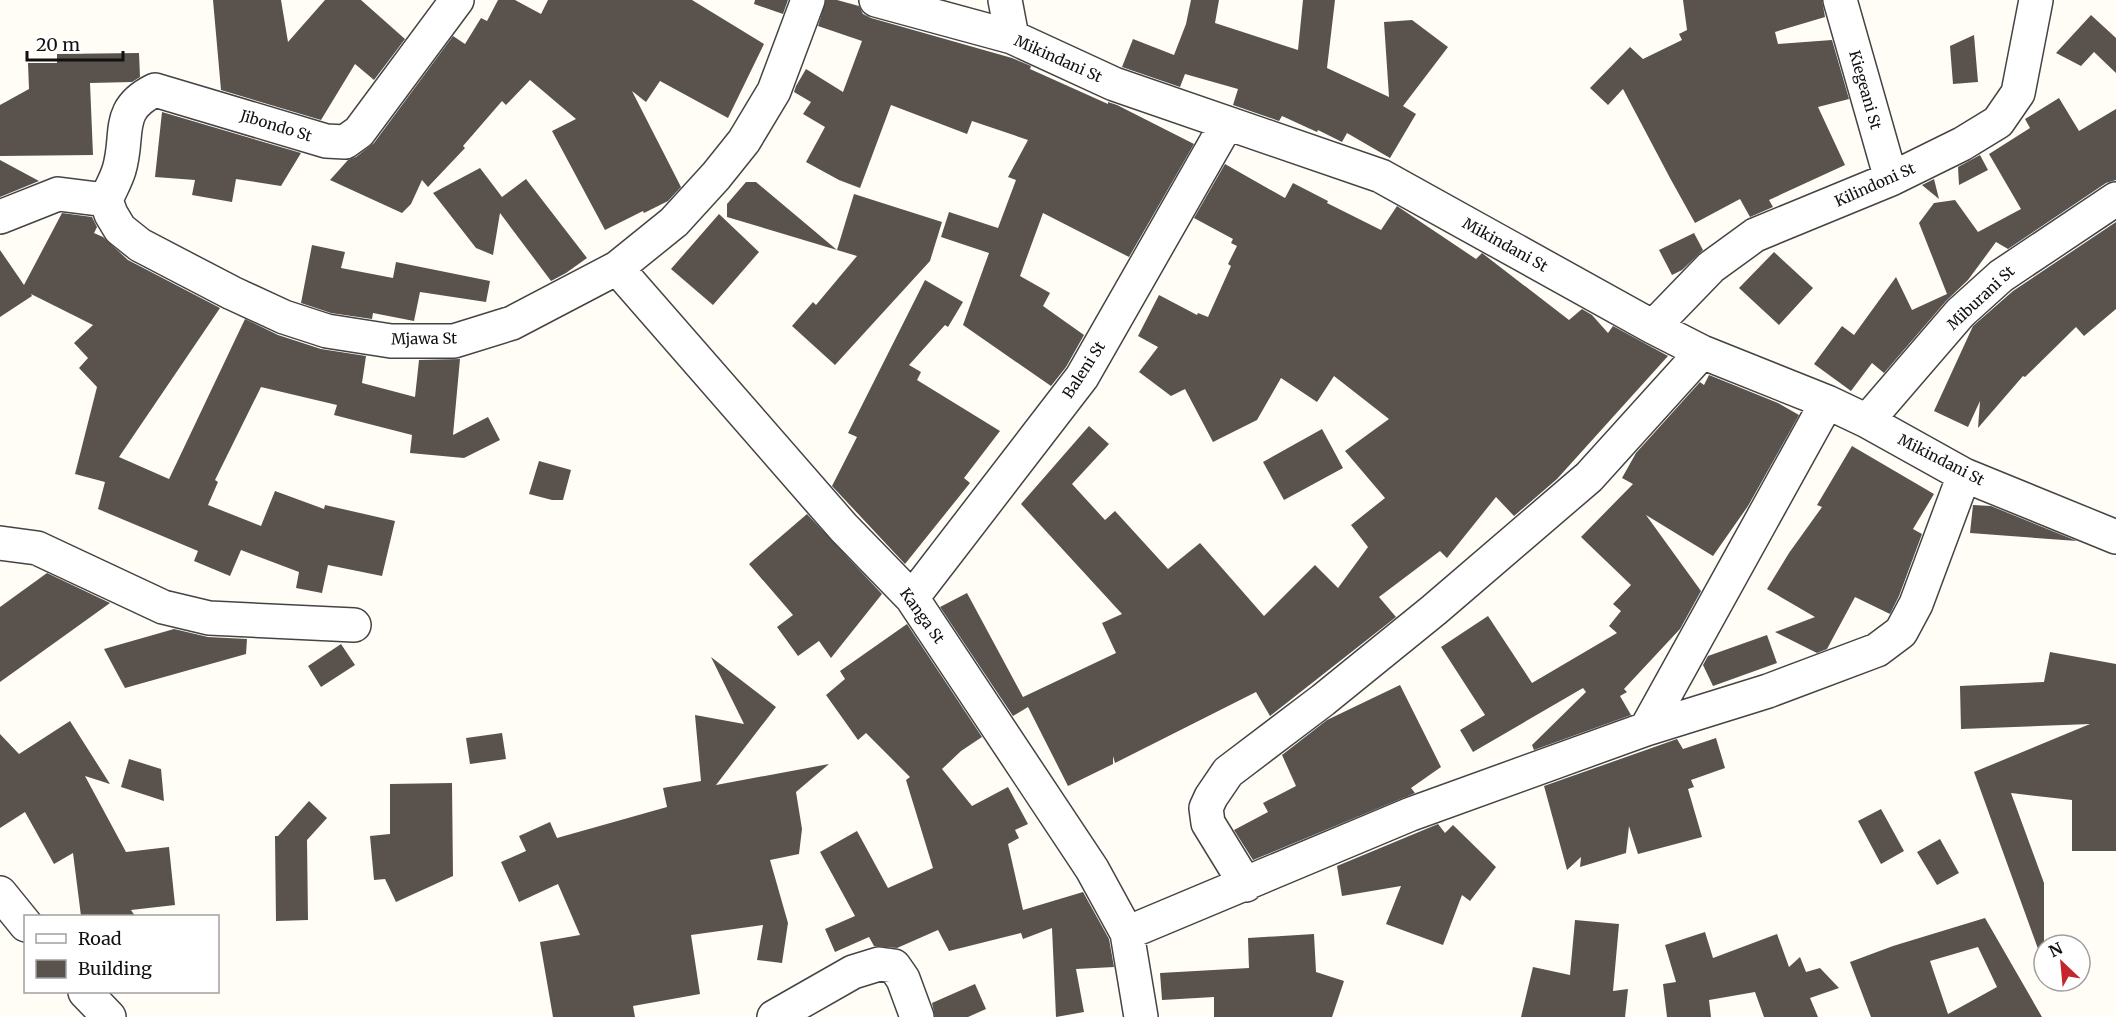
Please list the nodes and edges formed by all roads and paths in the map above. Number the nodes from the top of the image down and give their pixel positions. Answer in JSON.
{"nodes":[{"id":1,"x":457,"y":0,"type":"edge"},
{"id":2,"x":808,"y":0,"type":"edge"},
{"id":3,"x":876,"y":0,"type":"edge"},
{"id":4,"x":1005,"y":0,"type":"edge"},
{"id":5,"x":1840,"y":0,"type":"edge"},
{"id":6,"x":2036,"y":0,"type":"edge"},
{"id":7,"x":1011,"y":37,"type":"junction"},
{"id":8,"x":1227,"y":123,"type":"junction"},
{"id":9,"x":1891,"y":179,"type":"junction"},
{"id":10,"x":106,"y":200,"type":"junction"},
{"id":11,"x":2116,"y":200,"type":"edge"},
{"id":12,"x":0,"y":217,"type":"edge"},
{"id":13,"x":617,"y":268,"type":"junction"},
{"id":14,"x":1653,"y":327,"type":"junction"},
{"id":15,"x":1702,"y":352,"type":"junction"},
{"id":16,"x":1827,"y":402,"type":"junction"},
{"id":17,"x":1867,"y":421,"type":"junction"},
{"id":18,"x":1964,"y":475,"type":"junction"},
{"id":19,"x":2116,"y":537,"type":"edge"},
{"id":20,"x":0,"y":543,"type":"edge"},
{"id":21,"x":912,"y":597,"type":"junction"},
{"id":22,"x":354,"y":625,"type":"dead end"},
{"id":23,"x":1646,"y":729,"type":"junction"},
{"id":24,"x":1246,"y":885,"type":"junction"},
{"id":25,"x":0,"y":893,"type":"edge"},
{"id":26,"x":24,"y":923,"type":"edge"},
{"id":27,"x":1127,"y":933,"type":"junction"},
{"id":28,"x":86,"y":993,"type":"edge"},
{"id":29,"x":109,"y":1017,"type":"edge"},
{"id":30,"x":774,"y":1017,"type":"edge"},
{"id":31,"x":917,"y":1017,"type":"edge"},
{"id":32,"x":1141,"y":1017,"type":"edge"}],
"edges":[{"from":1,"to":10,"type":"street","name":"Jibondo St"},
{"from":2,"to":13,"type":"street","name":"Mjawa St"},
{"from":3,"to":7,"type":"street","name":"Mikindani St"},
{"from":4,"to":7,"type":"street"},
{"from":5,"to":9,"type":"street","name":"Kiegeani St"},
{"from":6,"to":9,"type":"street","name":"Kilindoni St"},
{"from":7,"to":8,"type":"street","name":"Mikindani St"},
{"from":8,"to":14,"type":"street","name":"Mikindani St"},
{"from":8,"to":21,"type":"street","name":"Baleni St"},
{"from":9,"to":14,"type":"street","name":"Kilindoni St"},
{"from":10,"to":12,"type":"street"},
{"from":10,"to":13,"type":"street","name":"Mjawa St"},
{"from":11,"to":17,"type":"street","name":"Miburani St"},
{"from":13,"to":21,"type":"street","name":"Kanga St"},
{"from":14,"to":15,"type":"street","name":"Mikindani St"},
{"from":15,"to":16,"type":"street","name":"Mikindani St"},
{"from":15,"to":24,"type":"street"},
{"from":16,"to":17,"type":"street","name":"Mikindani St"},
{"from":16,"to":23,"type":"street"},
{"from":17,"to":18,"type":"street","name":"Mikindani St"},
{"from":18,"to":19,"type":"street","name":"Mikindani St"},
{"from":18,"to":23,"type":"street"},
{"from":20,"to":22,"type":"street"},
{"from":21,"to":27,"type":"street","name":"Kanga St"},
{"from":23,"to":24,"type":"street"},
{"from":24,"to":27,"type":"street"},
{"from":25,"to":26,"type":"street"},
{"from":27,"to":32,"type":"street","name":"Kanga St"},
{"from":28,"to":29,"type":"street"},
{"from":30,"to":31,"type":"street"}]}
